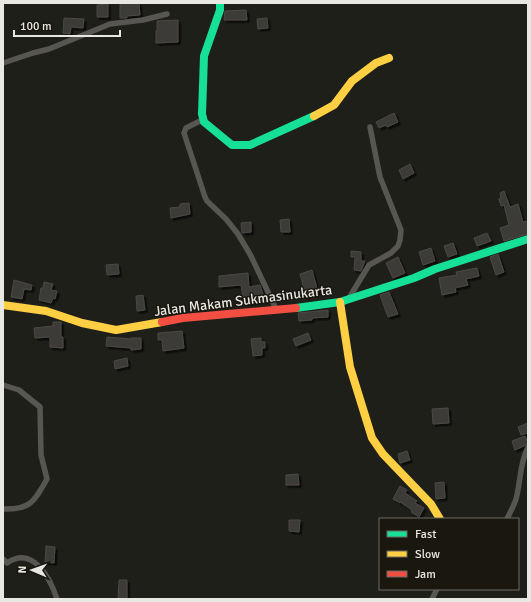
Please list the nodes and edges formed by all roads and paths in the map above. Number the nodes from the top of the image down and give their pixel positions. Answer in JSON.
{"nodes":[{"id":1,"x":220,"y":3,"type":"edge"},
{"id":2,"x":167,"y":14,"type":"dead end"},
{"id":3,"x":389,"y":58,"type":"dead end"},
{"id":4,"x":3,"y":63,"type":"edge"},
{"id":5,"x":204,"y":119,"type":"junction"},
{"id":6,"x":370,"y":128,"type":"dead end"},
{"id":7,"x":528,"y":239,"type":"edge"},
{"id":8,"x":349,"y":298,"type":"junction"},
{"id":9,"x":340,"y":302,"type":"junction"},
{"id":10,"x":3,"y":305,"type":"edge"},
{"id":11,"x":276,"y":309,"type":"junction"},
{"id":12,"x":3,"y":385,"type":"edge"},
{"id":13,"x":528,"y":447,"type":"edge"},
{"id":14,"x":3,"y":509,"type":"edge"},
{"id":15,"x":439,"y":518,"type":"edge"},
{"id":16,"x":507,"y":518,"type":"edge"},
{"id":17,"x":4,"y":562,"type":"edge"},
{"id":18,"x":436,"y":590,"type":"edge"},
{"id":19,"x":57,"y":599,"type":"edge"},
{"id":20,"x":432,"y":599,"type":"edge"}],
"edges":[{"from":1,"to":5,"type":"street"},
{"from":2,"to":4,"type":"street"},
{"from":3,"to":5,"type":"street"},
{"from":5,"to":11,"type":"street"},
{"from":6,"to":8,"type":"street"},
{"from":7,"to":8,"type":"street","name":"Jalan Makam Sukmasinukarta"},
{"from":8,"to":9,"type":"street","name":"Jalan Makam Sukmasinukarta"},
{"from":9,"to":11,"type":"street","name":"Jalan Makam Sukmasinukarta"},
{"from":9,"to":15,"type":"street"},
{"from":10,"to":11,"type":"street","name":"Jalan Makam Sukmasinukarta"},
{"from":12,"to":14,"type":"street"},
{"from":13,"to":16,"type":"street"},
{"from":17,"to":19,"type":"street"},
{"from":18,"to":20,"type":"street"}]}
